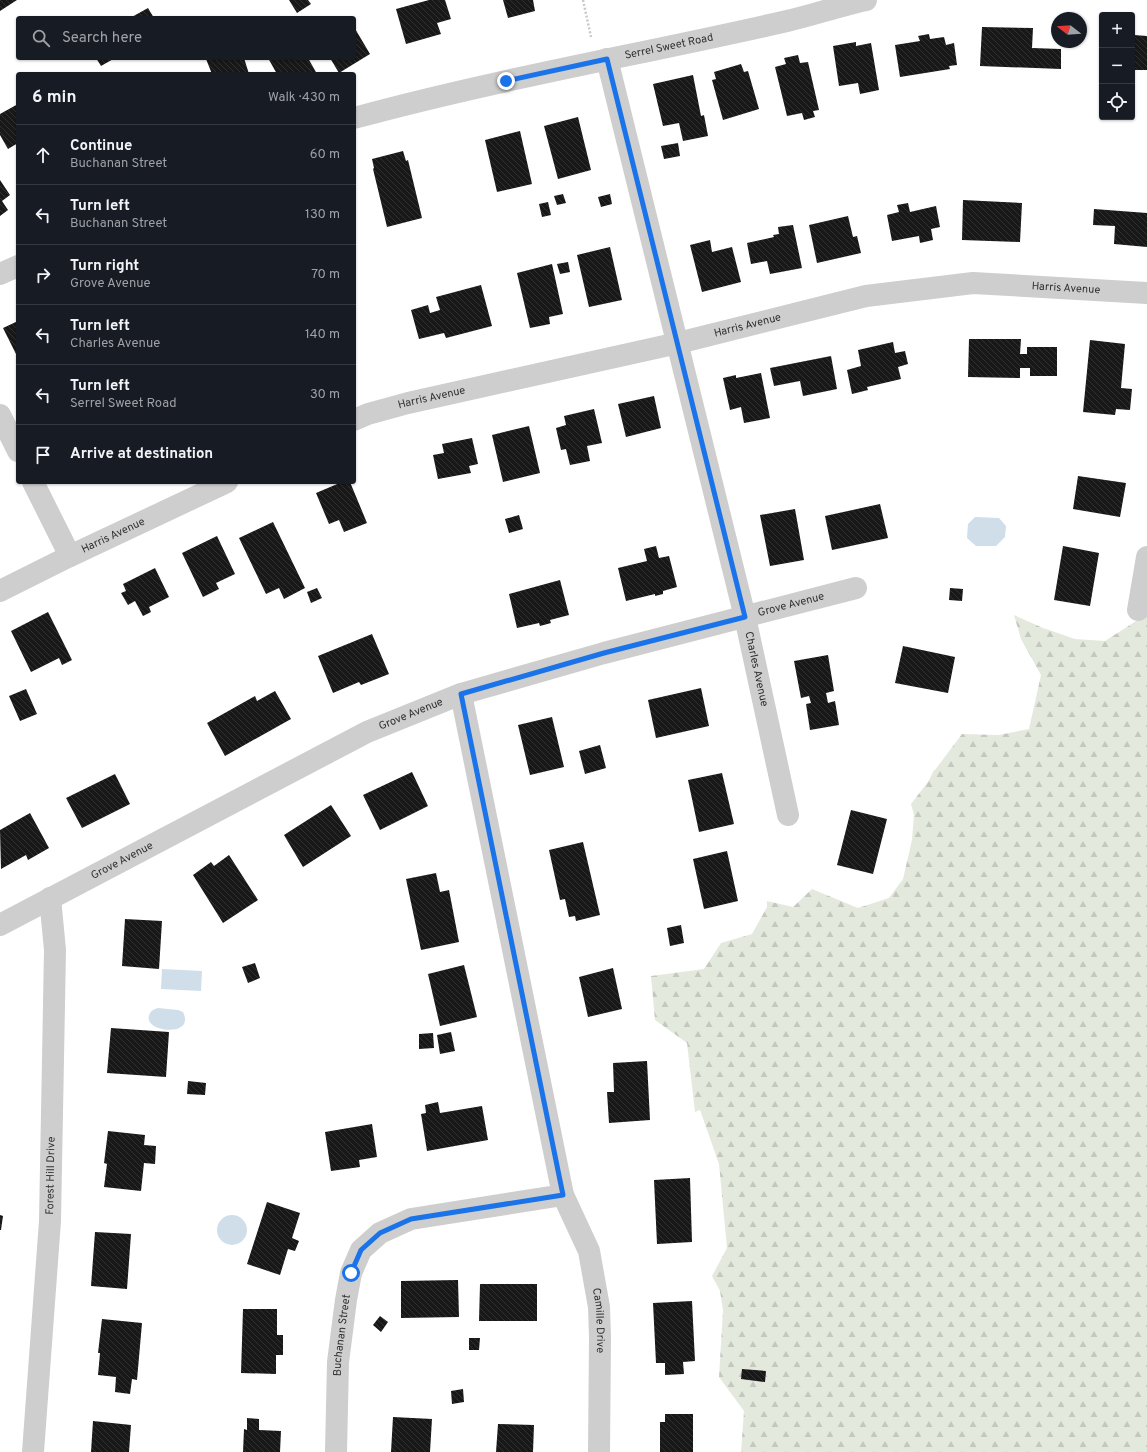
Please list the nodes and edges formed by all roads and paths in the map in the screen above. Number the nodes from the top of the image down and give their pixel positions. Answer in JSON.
{"nodes":[{"id":1,"x":583,"y":0,"type":"edge"},
{"id":2,"x":866,"y":0,"type":"edge"},
{"id":3,"x":601,"y":60,"type":"junction"},
{"id":4,"x":356,"y":117,"type":"edge"},
{"id":5,"x":16,"y":267,"type":"edge"},
{"id":6,"x":0,"y":274,"type":"edge"},
{"id":7,"x":1147,"y":294,"type":"edge"},
{"id":8,"x":678,"y":343,"type":"junction"},
{"id":9,"x":0,"y":414,"type":"edge"},
{"id":10,"x":356,"y":419,"type":"edge"},
{"id":11,"x":16,"y":447,"type":"edge"},
{"id":12,"x":34,"y":484,"type":"edge"},
{"id":13,"x":224,"y":484,"type":"edge"},
{"id":14,"x":70,"y":556,"type":"junction"},
{"id":15,"x":1147,"y":557,"type":"edge"},
{"id":16,"x":856,"y":588,"type":"dead end"},
{"id":17,"x":0,"y":591,"type":"edge"},
{"id":18,"x":1138,"y":610,"type":"dead end"},
{"id":19,"x":745,"y":617,"type":"junction"},
{"id":20,"x":461,"y":694,"type":"junction"},
{"id":21,"x":788,"y":815,"type":"dead end"},
{"id":22,"x":50,"y":898,"type":"junction"},
{"id":23,"x":0,"y":925,"type":"edge"},
{"id":24,"x":563,"y":1195,"type":"junction"},
{"id":25,"x":33,"y":1452,"type":"edge"},
{"id":26,"x":336,"y":1452,"type":"edge"},
{"id":27,"x":599,"y":1452,"type":"edge"}],
"edges":[{"from":1,"to":3,"type":"path"},
{"from":2,"to":3,"type":"street","name":"Serrel Sweet Road"},
{"from":3,"to":4,"type":"street","name":"Serrel Sweet Road"},
{"from":3,"to":8,"type":"street","name":"Charles Avenue"},
{"from":5,"to":6,"type":"street"},
{"from":7,"to":8,"type":"street","name":"Harris Avenue"},
{"from":8,"to":10,"type":"street","name":"Harris Avenue"},
{"from":8,"to":19,"type":"street","name":"Charles Avenue"},
{"from":9,"to":11,"type":"street"},
{"from":12,"to":14,"type":"street"},
{"from":13,"to":14,"type":"street","name":"Harris Avenue"},
{"from":14,"to":17,"type":"street","name":"Harris Avenue"},
{"from":15,"to":18,"type":"street"},
{"from":16,"to":19,"type":"street","name":"Grove Avenue"},
{"from":19,"to":20,"type":"street","name":"Grove Avenue"},
{"from":19,"to":21,"type":"street","name":"Charles Avenue"},
{"from":20,"to":22,"type":"street","name":"Grove Avenue"},
{"from":20,"to":24,"type":"street"},
{"from":22,"to":23,"type":"street","name":"Grove Avenue"},
{"from":22,"to":25,"type":"street","name":"Forest Hill Drive"},
{"from":24,"to":26,"type":"street","name":"Buchanan Street"},
{"from":24,"to":27,"type":"street","name":"Camille Drive"}]}
